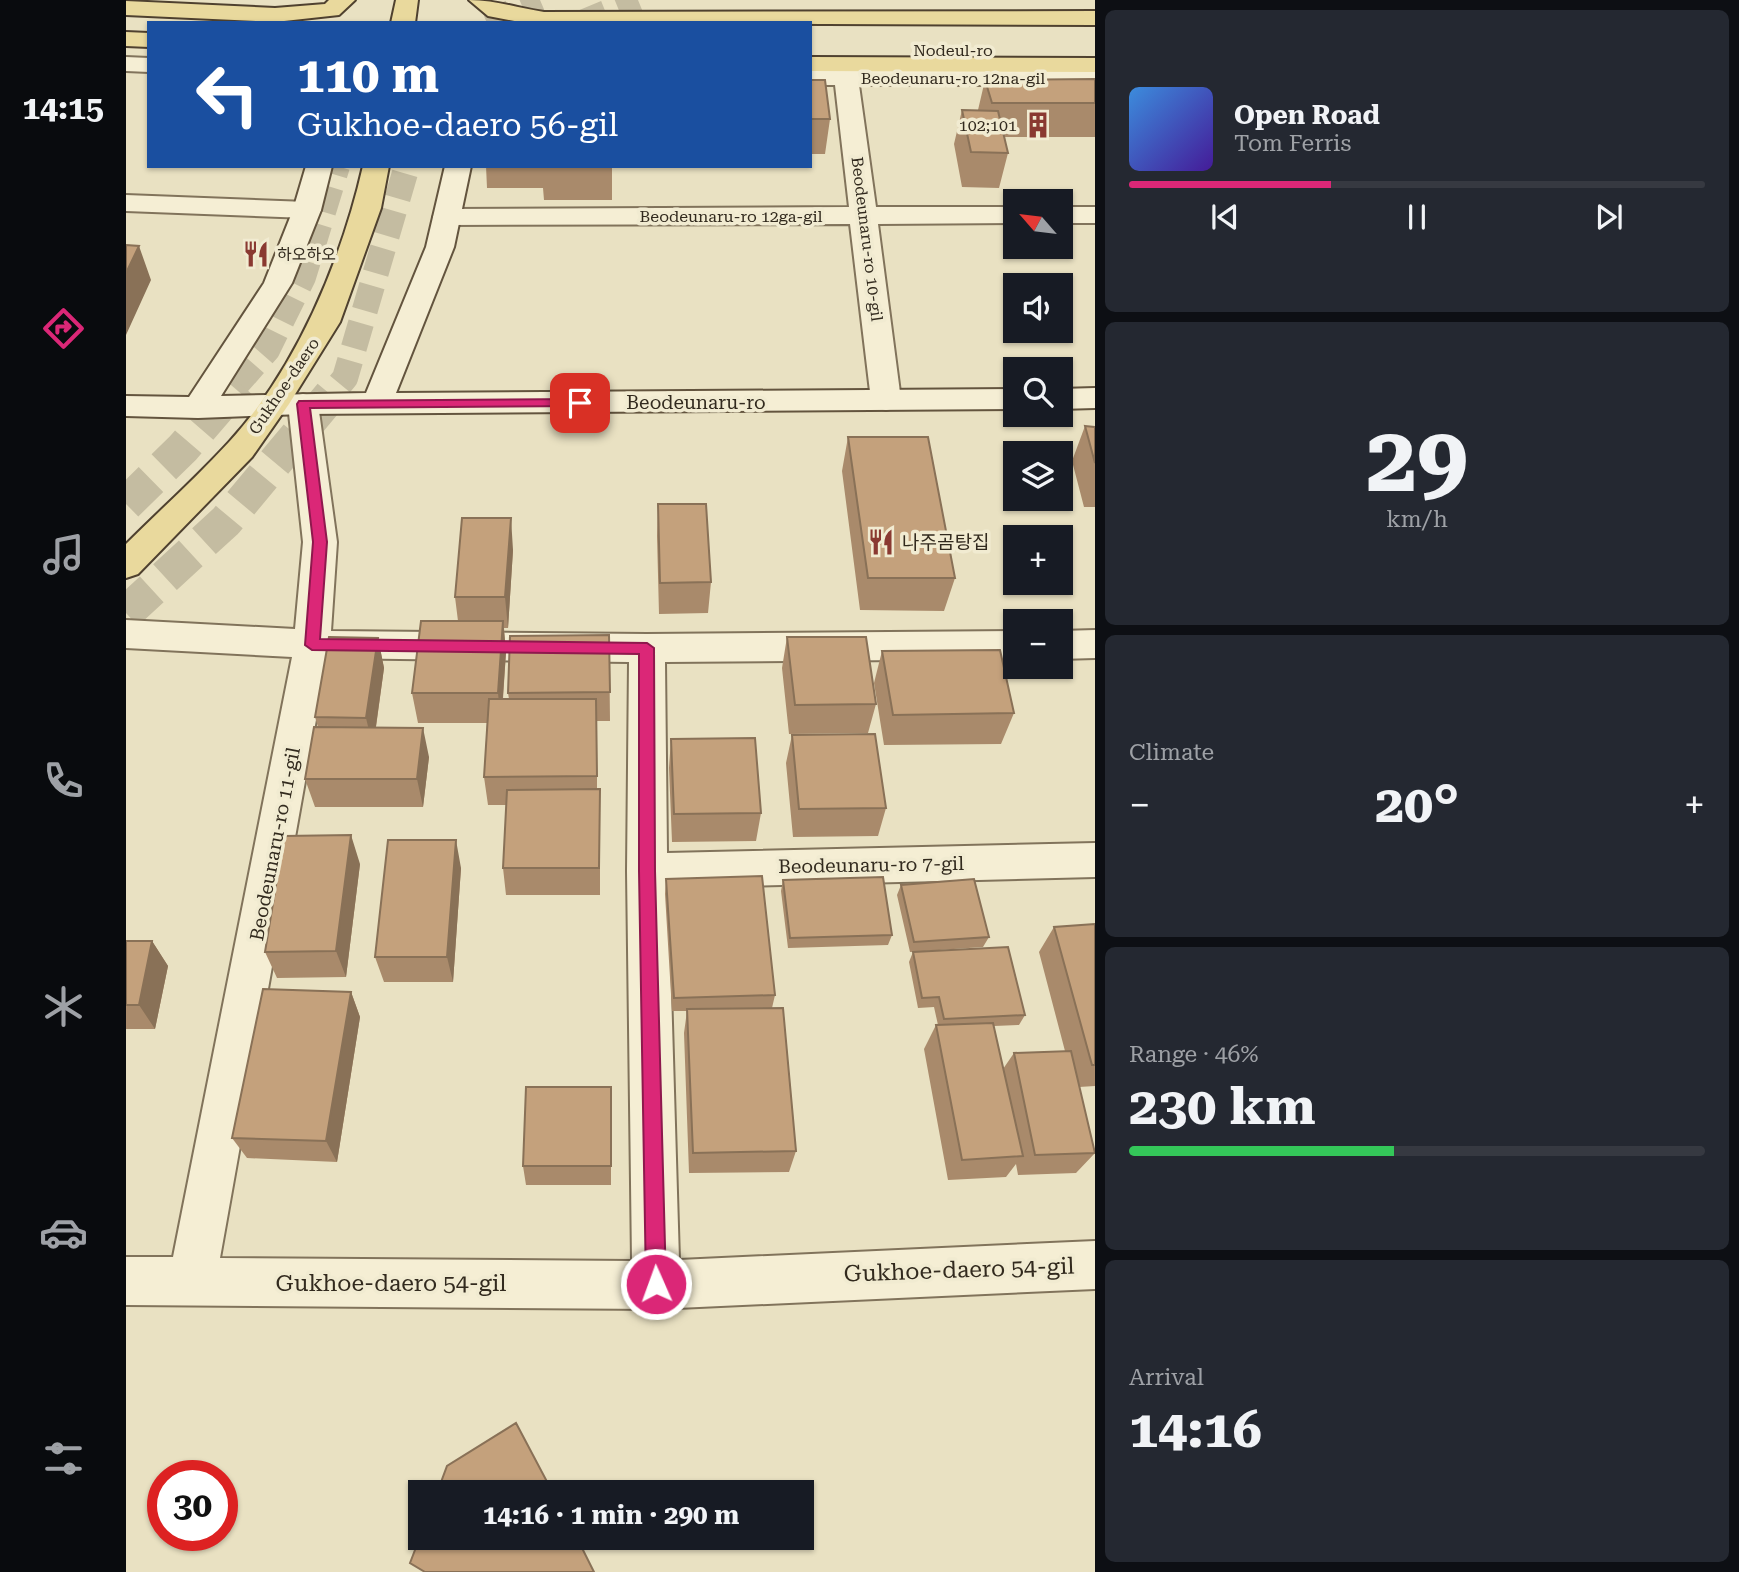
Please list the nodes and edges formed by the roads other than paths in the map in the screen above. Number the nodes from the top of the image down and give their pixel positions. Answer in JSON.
{"nodes":[{"id":1,"x":344,"y":0,"type":"edge"},
{"id":2,"x":481,"y":2,"type":"edge"},
{"id":3,"x":126,"y":8,"type":"edge"},
{"id":4,"x":275,"y":15,"type":"junction"},
{"id":5,"x":1095,"y":18,"type":"edge"},
{"id":6,"x":304,"y":21,"type":"edge"},
{"id":7,"x":541,"y":21,"type":"edge"},
{"id":8,"x":126,"y":24,"type":"edge"},
{"id":9,"x":147,"y":26,"type":"edge"},
{"id":10,"x":812,"y":33,"type":"edge"},
{"id":11,"x":1095,"y":34,"type":"edge"},
{"id":12,"x":126,"y":39,"type":"edge"},
{"id":13,"x":147,"y":40,"type":"edge"},
{"id":14,"x":812,"y":50,"type":"edge"},
{"id":15,"x":1095,"y":51,"type":"edge"},
{"id":16,"x":126,"y":54,"type":"edge"},
{"id":17,"x":147,"y":55,"type":"edge"},
{"id":18,"x":126,"y":64,"type":"edge"},
{"id":19,"x":812,"y":64,"type":"edge"},
{"id":20,"x":147,"y":65,"type":"edge"},
{"id":21,"x":1095,"y":65,"type":"edge"},
{"id":22,"x":812,"y":78,"type":"edge"},
{"id":23,"x":846,"y":78,"type":"junction"},
{"id":24,"x":1095,"y":78,"type":"edge"},
{"id":25,"x":318,"y":168,"type":"edge"},
{"id":26,"x":376,"y":168,"type":"edge"},
{"id":27,"x":458,"y":168,"type":"edge"},
{"id":28,"x":126,"y":203,"type":"edge"},
{"id":29,"x":307,"y":210,"type":"junction"},
{"id":30,"x":865,"y":215,"type":"junction"},
{"id":31,"x":1003,"y":215,"type":"edge"},
{"id":32,"x":1073,"y":215,"type":"edge"},
{"id":33,"x":1095,"y":215,"type":"edge"},
{"id":34,"x":447,"y":217,"type":"junction"},
{"id":35,"x":1095,"y":398,"type":"edge"},
{"id":36,"x":1003,"y":399,"type":"edge"},
{"id":37,"x":1073,"y":399,"type":"edge"},
{"id":38,"x":886,"y":400,"type":"junction"},
{"id":39,"x":377,"y":403,"type":"junction"},
{"id":40,"x":289,"y":404,"type":"junction"},
{"id":41,"x":126,"y":406,"type":"edge"},
{"id":42,"x":198,"y":408,"type":"junction"},
{"id":43,"x":126,"y":565,"type":"edge"},
{"id":44,"x":126,"y":634,"type":"edge"},
{"id":45,"x":1095,"y":644,"type":"edge"},
{"id":46,"x":312,"y":645,"type":"junction"},
{"id":47,"x":1003,"y":645,"type":"edge"},
{"id":48,"x":1073,"y":645,"type":"edge"},
{"id":49,"x":647,"y":648,"type":"junction"},
{"id":50,"x":1095,"y":860,"type":"edge"},
{"id":51,"x":647,"y":871,"type":"junction"},
{"id":52,"x":1095,"y":1265,"type":"edge"},
{"id":53,"x":126,"y":1281,"type":"edge"},
{"id":54,"x":192,"y":1281,"type":"junction"},
{"id":55,"x":656,"y":1284,"type":"junction"}],
"edges":[{"from":1,"to":4,"type":"main road"},
{"from":2,"to":7,"type":"main road"},
{"from":3,"to":4,"type":"main road"},
{"from":4,"to":6,"type":"main road"},
{"from":5,"to":7,"type":"main road"},
{"from":8,"to":9,"type":"main road"},
{"from":10,"to":11,"type":"main road","name":"Nodeul-ro"},
{"from":12,"to":13,"type":"main road"},
{"from":14,"to":15,"type":"main road","name":"Nodeul-ro"},
{"from":16,"to":17,"type":"main road"},
{"from":18,"to":20,"type":"street"},
{"from":19,"to":21,"type":"main road"},
{"from":22,"to":23,"type":"street","name":"Beodeunaru-ro 12na-gil"},
{"from":23,"to":24,"type":"street","name":"Beodeunaru-ro 12na-gil"},
{"from":23,"to":30,"type":"street","name":"Beodeunaru-ro 10-gil"},
{"from":25,"to":29,"type":"street"},
{"from":26,"to":40,"type":"main road","name":"Gukhoe-daero"},
{"from":27,"to":34,"type":"street"},
{"from":28,"to":29,"type":"street"},
{"from":29,"to":42,"type":"street"},
{"from":30,"to":31,"type":"street","name":"Beodeunaru-ro 12ga-gil"},
{"from":30,"to":34,"type":"street","name":"Beodeunaru-ro 12ga-gil"},
{"from":30,"to":38,"type":"street","name":"Beodeunaru-ro 10-gil"},
{"from":32,"to":33,"type":"street"},
{"from":34,"to":39,"type":"street"},
{"from":35,"to":37,"type":"street"},
{"from":36,"to":38,"type":"street","name":"Beodeunaru-ro"},
{"from":38,"to":39,"type":"street","name":"Beodeunaru-ro"},
{"from":39,"to":40,"type":"street","name":"Beodeunaru-ro"},
{"from":40,"to":42,"type":"street","name":"Beodeunaru-ro"},
{"from":40,"to":43,"type":"main road","name":"Gukhoe-daero"},
{"from":40,"to":46,"type":"street","name":"Beodeunaru-ro 11-gil"},
{"from":41,"to":42,"type":"street","name":"Beodeunaru-ro"},
{"from":44,"to":46,"type":"street"},
{"from":45,"to":48,"type":"street"},
{"from":46,"to":49,"type":"street"},
{"from":46,"to":54,"type":"street","name":"Beodeunaru-ro 11-gil"},
{"from":47,"to":49,"type":"street"},
{"from":49,"to":51,"type":"street"},
{"from":50,"to":51,"type":"street","name":"Beodeunaru-ro 7-gil"},
{"from":51,"to":55,"type":"street"},
{"from":52,"to":55,"type":"street","name":"Gukhoe-daero 54-gil"},
{"from":53,"to":54,"type":"street","name":"Gukhoe-daero 54-gil"},
{"from":54,"to":55,"type":"street","name":"Gukhoe-daero 54-gil"}]}
